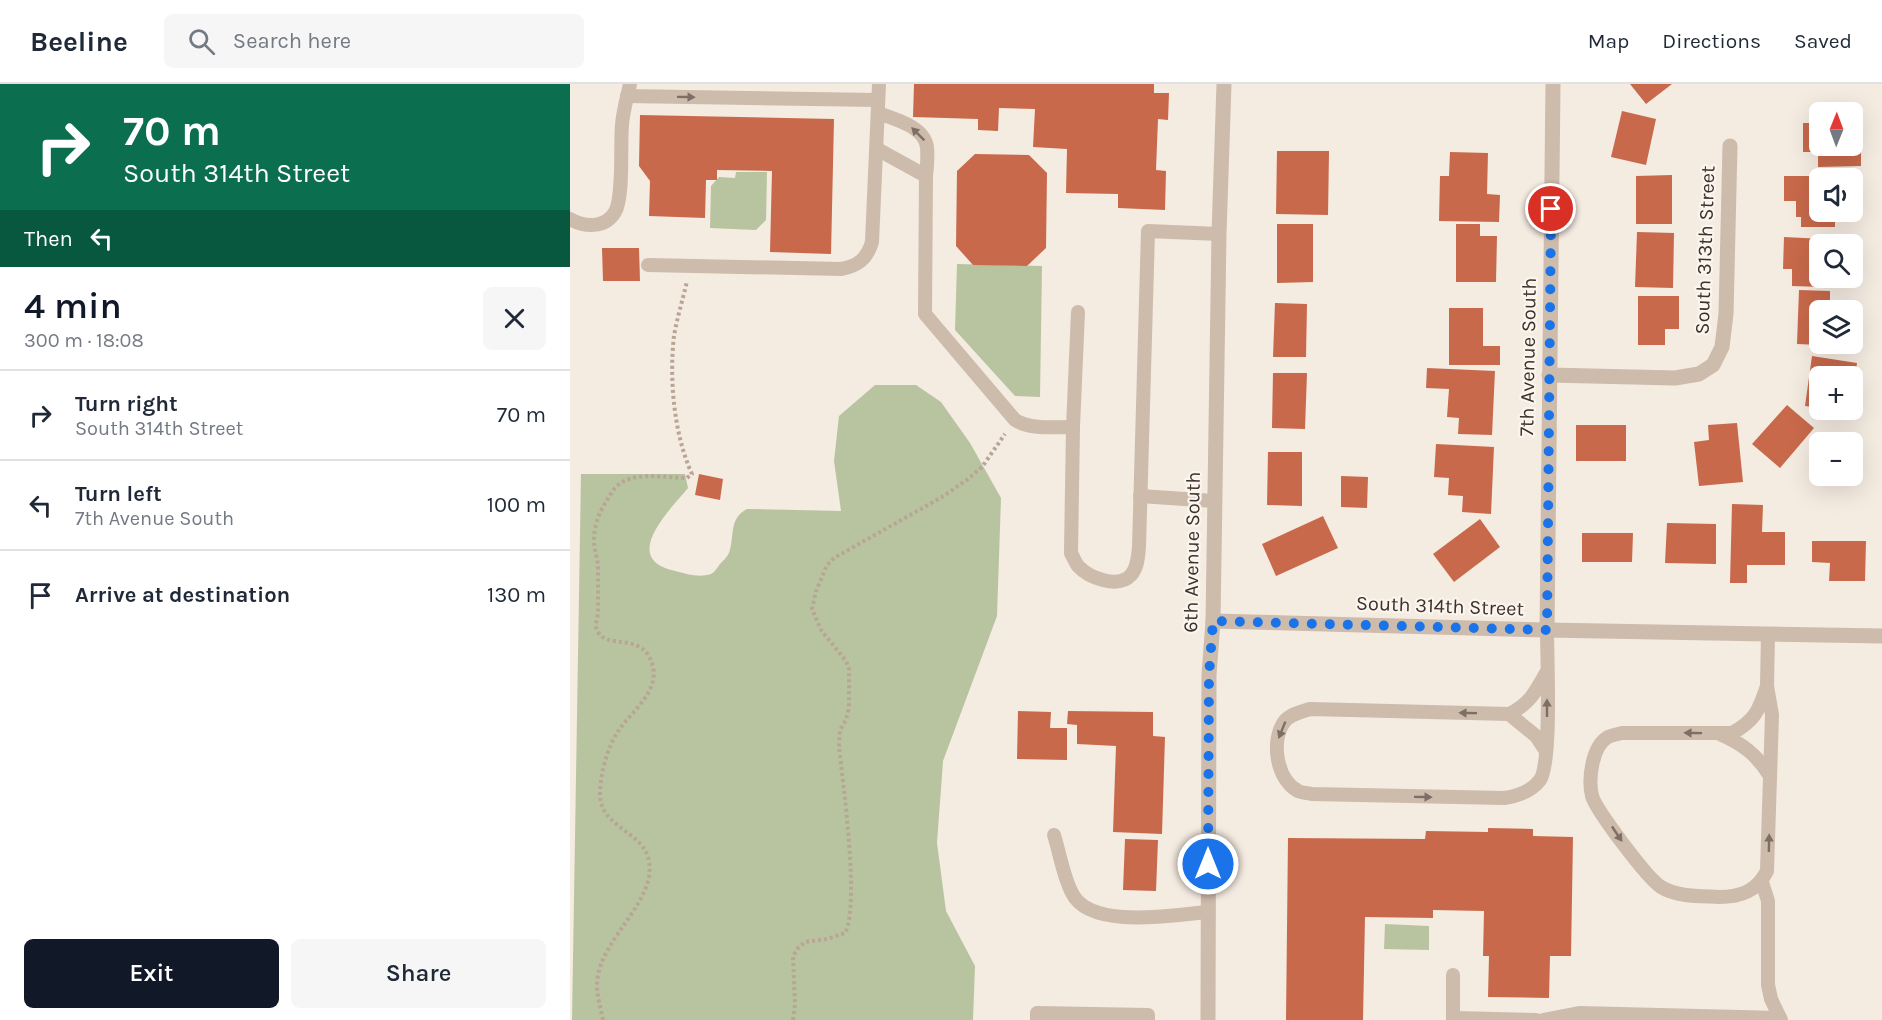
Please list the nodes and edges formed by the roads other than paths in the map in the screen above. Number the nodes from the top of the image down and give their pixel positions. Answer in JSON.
{"nodes":[{"id":1,"x":879,"y":84,"type":"edge"},
{"id":2,"x":1224,"y":84,"type":"edge"},
{"id":3,"x":1553,"y":84,"type":"edge"},
{"id":4,"x":628,"y":90,"type":"edge"},
{"id":5,"x":878,"y":106,"type":"junction"},
{"id":6,"x":1730,"y":146,"type":"dead end"},
{"id":7,"x":877,"y":149,"type":"junction"},
{"id":8,"x":927,"y":176,"type":"junction"},
{"id":9,"x":570,"y":219,"type":"edge"},
{"id":10,"x":1219,"y":234,"type":"junction"},
{"id":11,"x":648,"y":265,"type":"dead end"},
{"id":12,"x":1078,"y":312,"type":"dead end"},
{"id":13,"x":1549,"y":375,"type":"junction"},
{"id":14,"x":1072,"y":427,"type":"junction"},
{"id":15,"x":1140,"y":496,"type":"junction"},
{"id":16,"x":1214,"y":501,"type":"junction"},
{"id":17,"x":1213,"y":621,"type":"junction"},
{"id":18,"x":1547,"y":630,"type":"junction"},
{"id":19,"x":1768,"y":634,"type":"junction"},
{"id":20,"x":1882,"y":636,"type":"edge"},
{"id":21,"x":1547,"y":671,"type":"junction"},
{"id":22,"x":1767,"y":686,"type":"junction"},
{"id":23,"x":1509,"y":714,"type":"junction"},
{"id":24,"x":1720,"y":734,"type":"junction"},
{"id":25,"x":1546,"y":751,"type":"junction"},
{"id":26,"x":1770,"y":776,"type":"junction"},
{"id":27,"x":1054,"y":835,"type":"dead end"},
{"id":28,"x":1762,"y":882,"type":"junction"},
{"id":29,"x":1207,"y":912,"type":"junction"},
{"id":30,"x":1453,"y":975,"type":"dead end"},
{"id":31,"x":1453,"y":1019,"type":"edge"},
{"id":32,"x":1781,"y":1019,"type":"edge"},
{"id":33,"x":1037,"y":1020,"type":"edge"},
{"id":34,"x":1148,"y":1020,"type":"edge"},
{"id":35,"x":1208,"y":1020,"type":"edge"},
{"id":36,"x":1536,"y":1020,"type":"edge"},
{"id":37,"x":1543,"y":1020,"type":"edge"}],
"edges":[{"from":1,"to":5,"type":"lane"},
{"from":2,"to":10,"type":"street","name":"6th Avenue South"},
{"from":3,"to":13,"type":"street","name":"7th Avenue South"},
{"from":4,"to":5,"type":"lane","one_way":true},
{"from":4,"to":9,"type":"lane"},
{"from":5,"to":7,"type":"lane"},
{"from":8,"to":5,"type":"lane","one_way":true},
{"from":6,"to":13,"type":"street","name":"South 313th Street"},
{"from":7,"to":8,"type":"lane"},
{"from":7,"to":11,"type":"lane"},
{"from":8,"to":14,"type":"lane"},
{"from":10,"to":15,"type":"lane"},
{"from":10,"to":16,"type":"street","name":"6th Avenue South"},
{"from":12,"to":14,"type":"lane"},
{"from":13,"to":18,"type":"street","name":"7th Avenue South"},
{"from":14,"to":15,"type":"lane"},
{"from":15,"to":16,"type":"lane"},
{"from":16,"to":17,"type":"street","name":"6th Avenue South"},
{"from":17,"to":18,"type":"street","name":"South 314th Street"},
{"from":17,"to":29,"type":"street","name":"6th Avenue South"},
{"from":18,"to":19,"type":"street","name":"South 314th Street"},
{"from":18,"to":21,"type":"lane"},
{"from":19,"to":20,"type":"street","name":"South 314th Street"},
{"from":19,"to":22,"type":"lane"},
{"from":21,"to":23,"type":"lane"},
{"from":25,"to":21,"type":"lane","one_way":true},
{"from":22,"to":24,"type":"lane"},
{"from":22,"to":26,"type":"lane"},
{"from":23,"to":25,"type":"lane"},
{"from":23,"to":25,"type":"lane","one_way":true},
{"from":24,"to":26,"type":"lane"},
{"from":24,"to":28,"type":"lane","one_way":true},
{"from":28,"to":26,"type":"lane","one_way":true},
{"from":27,"to":29,"type":"lane"},
{"from":28,"to":32,"type":"lane"},
{"from":29,"to":35,"type":"street","name":"6th Avenue South"},
{"from":30,"to":31,"type":"lane"},
{"from":31,"to":36,"type":"lane"},
{"from":32,"to":37,"type":"lane"},
{"from":33,"to":34,"type":"lane"}]}
